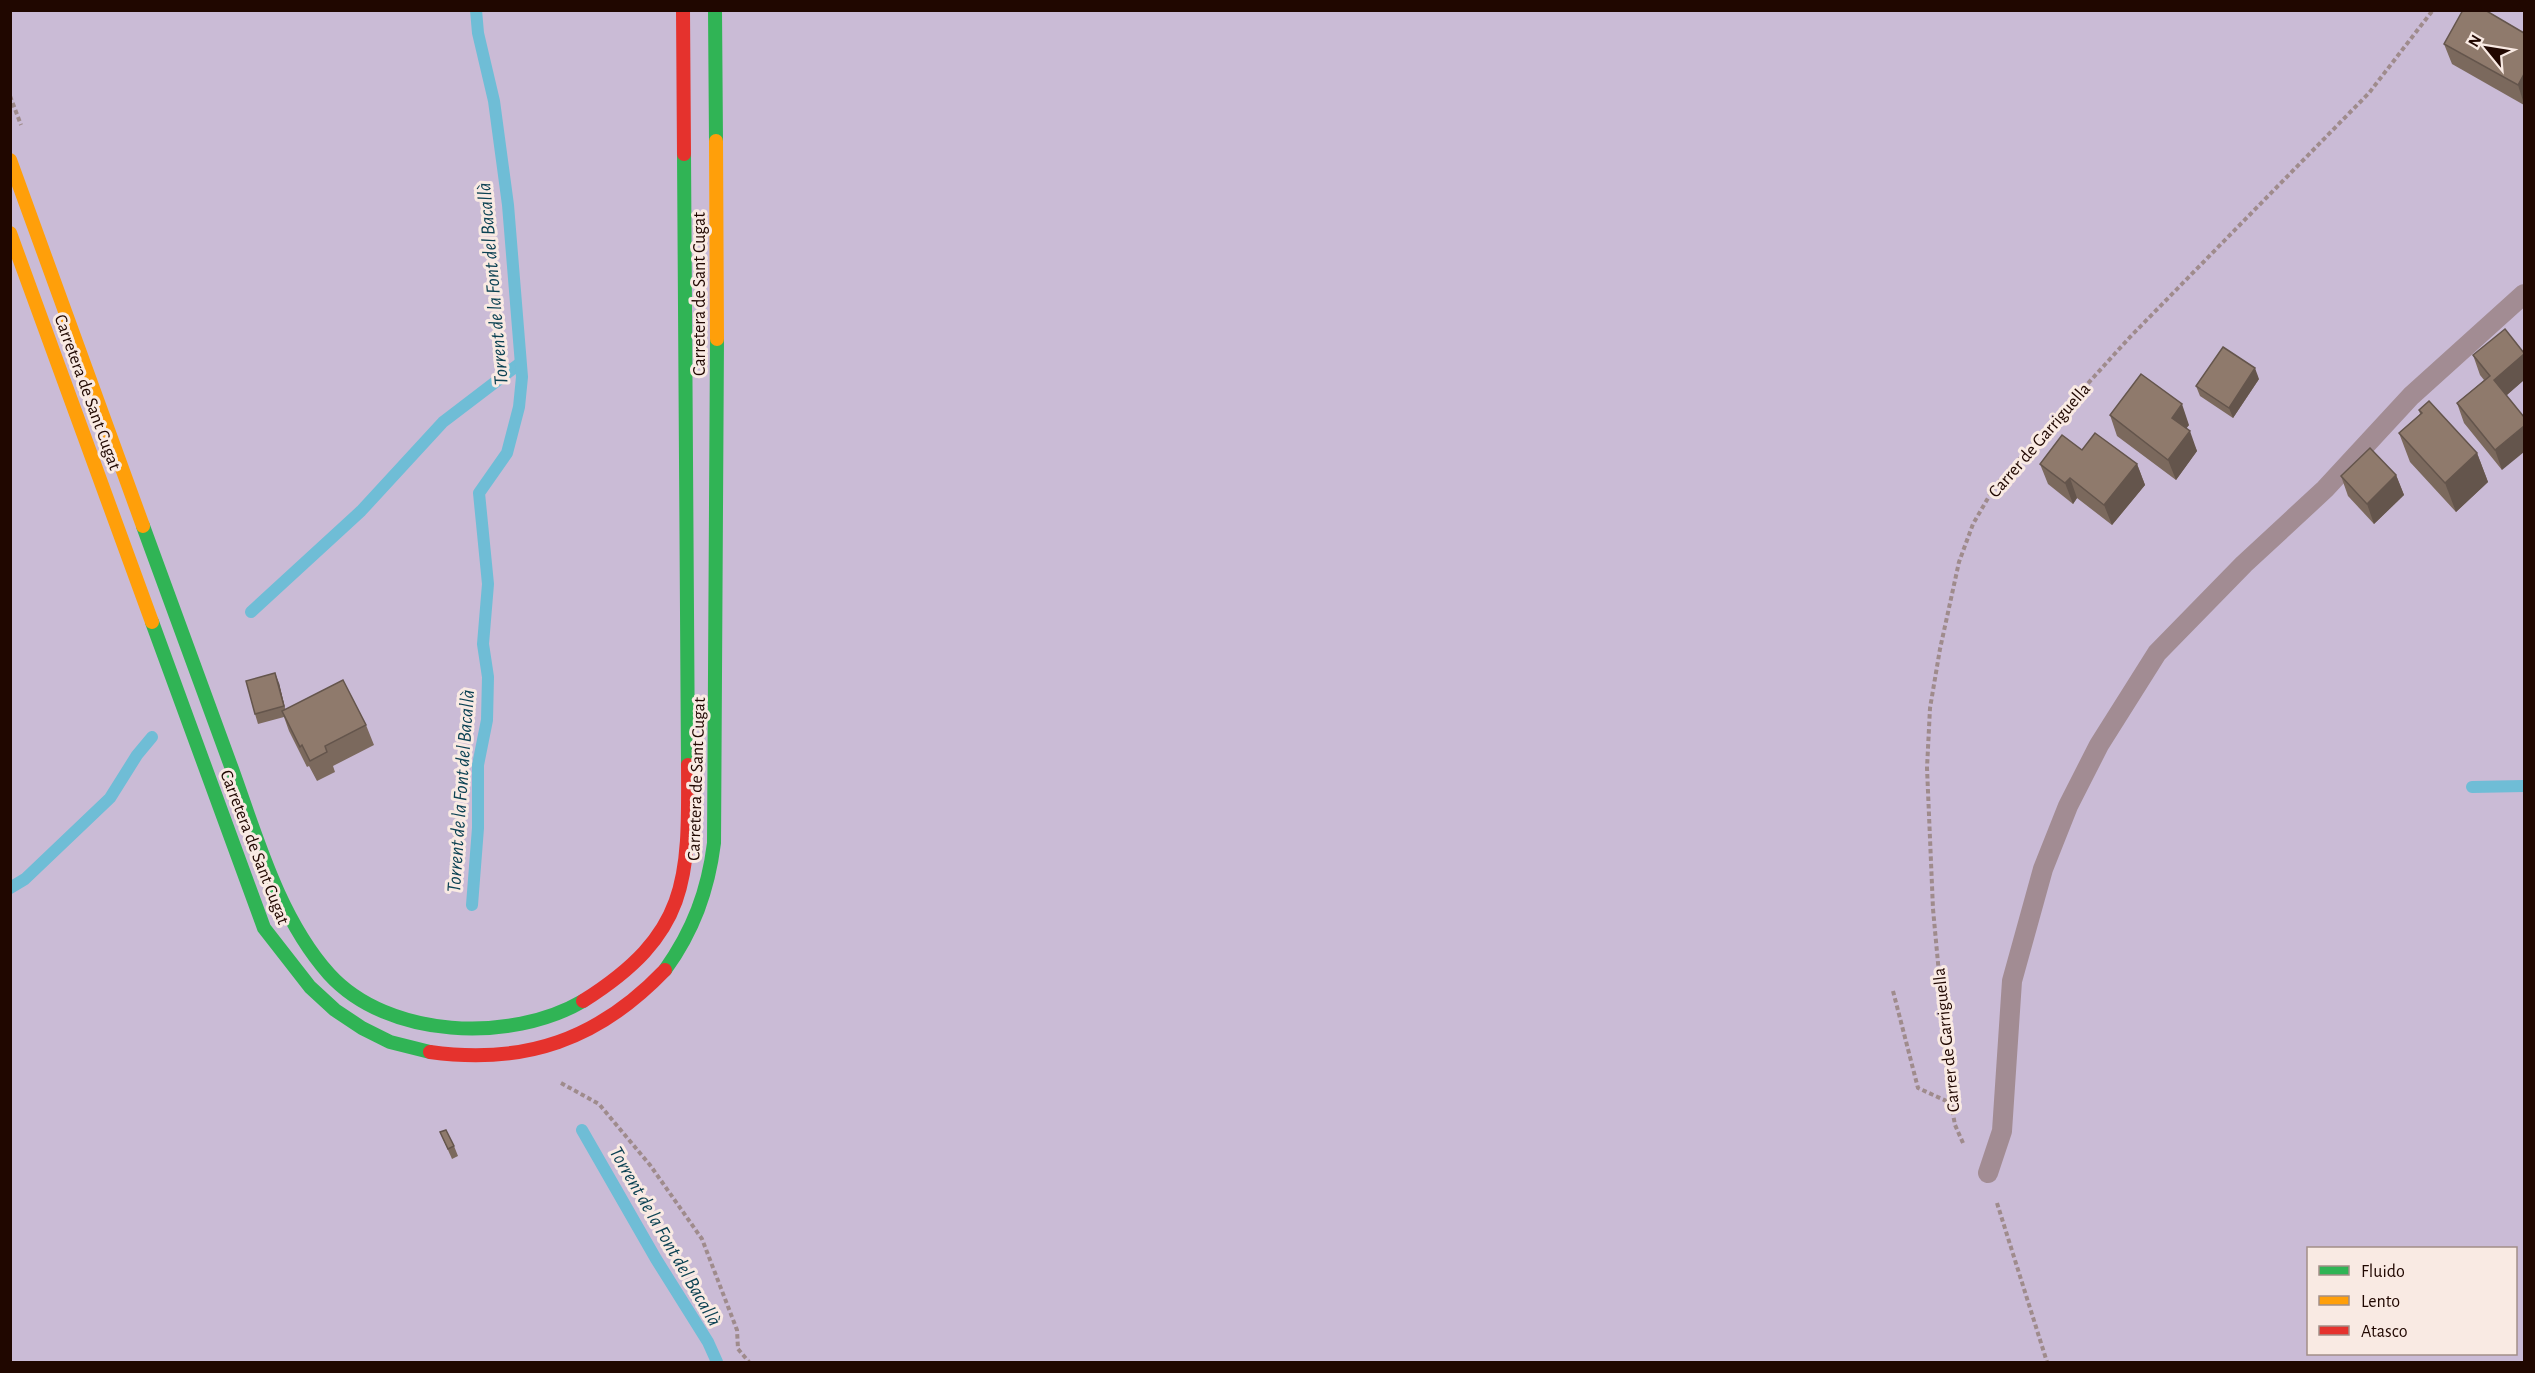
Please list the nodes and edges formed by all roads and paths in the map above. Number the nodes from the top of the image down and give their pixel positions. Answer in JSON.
{"nodes":[{"id":1,"x":683,"y":10,"type":"edge"},
{"id":2,"x":715,"y":10,"type":"edge"},
{"id":3,"x":2433,"y":10,"type":"edge"},
{"id":4,"x":10,"y":96,"type":"edge"},
{"id":5,"x":22,"y":128,"type":"dead end"},
{"id":6,"x":10,"y":160,"type":"edge"},
{"id":7,"x":10,"y":233,"type":"edge"},
{"id":8,"x":2524,"y":294,"type":"edge"},
{"id":9,"x":1893,"y":991,"type":"dead end"},
{"id":10,"x":560,"y":1082,"type":"dead end"},
{"id":11,"x":1951,"y":1103,"type":"junction"},
{"id":12,"x":1988,"y":1173,"type":"junction"},
{"id":13,"x":749,"y":1362,"type":"edge"},
{"id":14,"x":2047,"y":1362,"type":"edge"}],
"edges":[{"from":1,"to":6,"type":"main road","name":"Carretera de Sant Cugat"},
{"from":2,"to":7,"type":"main road","name":"Carretera de Sant Cugat"},
{"from":3,"to":11,"type":"path","name":"Carrer de Garriguella"},
{"from":4,"to":5,"type":"path"},
{"from":8,"to":12,"type":"lane"},
{"from":9,"to":11,"type":"path"},
{"from":10,"to":13,"type":"path"},
{"from":11,"to":12,"type":"path","name":"Carrer de Garriguella"},
{"from":12,"to":14,"type":"path"}]}
